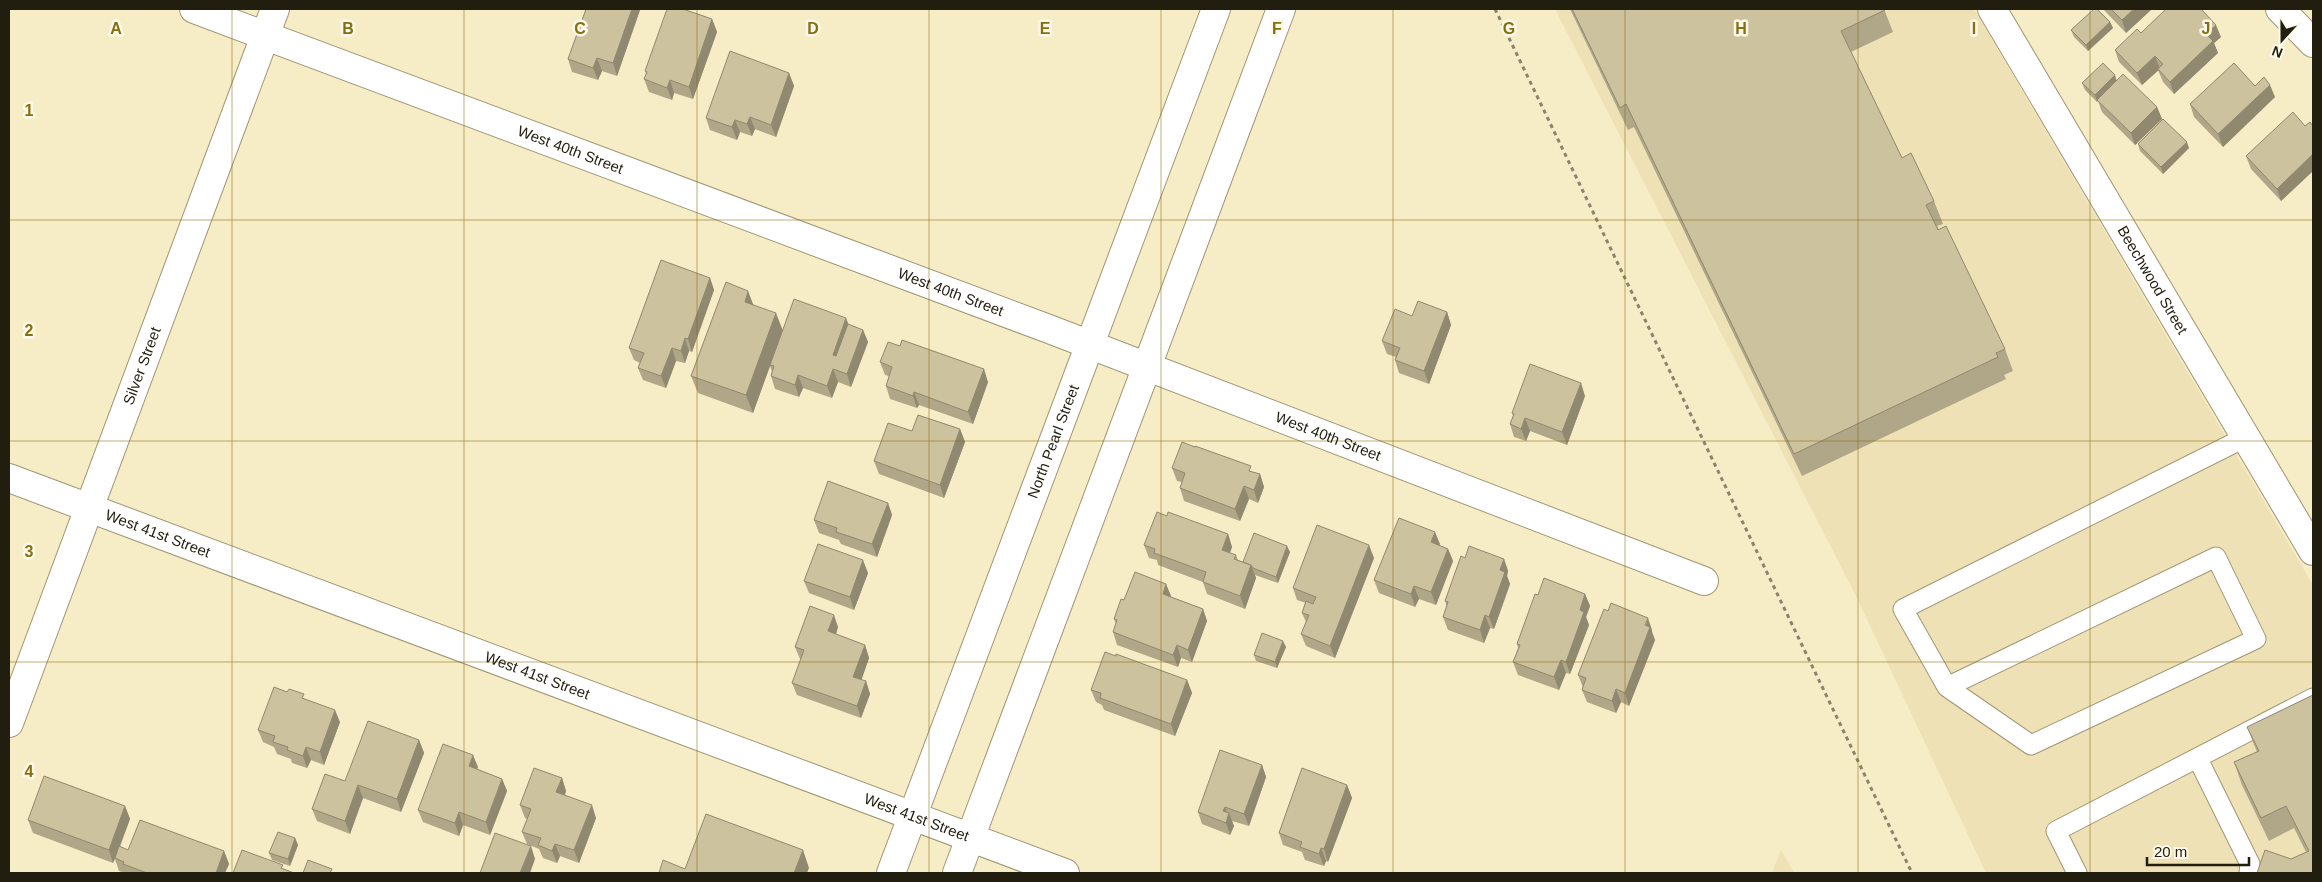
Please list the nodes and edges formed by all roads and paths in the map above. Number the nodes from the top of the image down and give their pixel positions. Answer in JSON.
{"nodes":[{"id":1,"x":194,"y":9,"type":"edge"},
{"id":2,"x":275,"y":9,"type":"edge"},
{"id":3,"x":1216,"y":9,"type":"edge"},
{"id":4,"x":1281,"y":9,"type":"edge"},
{"id":5,"x":1496,"y":9,"type":"edge"},
{"id":6,"x":1992,"y":9,"type":"edge"},
{"id":7,"x":2280,"y":9,"type":"edge"},
{"id":8,"x":265,"y":36,"type":"junction"},
{"id":9,"x":2313,"y":43,"type":"edge"},
{"id":10,"x":1090,"y":345,"type":"junction"},
{"id":11,"x":1146,"y":367,"type":"junction"},
{"id":12,"x":2246,"y":437,"type":"junction"},
{"id":13,"x":9,"y":478,"type":"edge"},
{"id":14,"x":90,"y":508,"type":"junction"},
{"id":15,"x":2313,"y":551,"type":"edge"},
{"id":16,"x":1704,"y":581,"type":"dead end"},
{"id":17,"x":1947,"y":687,"type":"junction"},
{"id":18,"x":2313,"y":698,"type":"edge"},
{"id":19,"x":9,"y":723,"type":"edge"},
{"id":20,"x":2198,"y":759,"type":"junction"},
{"id":21,"x":913,"y":816,"type":"junction"},
{"id":22,"x":970,"y":838,"type":"junction"},
{"id":23,"x":891,"y":873,"type":"edge"},
{"id":24,"x":957,"y":873,"type":"edge"},
{"id":25,"x":1065,"y":873,"type":"edge"},
{"id":26,"x":1912,"y":873,"type":"edge"},
{"id":27,"x":2077,"y":873,"type":"edge"},
{"id":28,"x":2249,"y":873,"type":"edge"}],
"edges":[{"from":1,"to":8,"type":"street","name":"West 40th Street"},
{"from":2,"to":8,"type":"street","name":"Silver Street"},
{"from":3,"to":10,"type":"street","name":"North Pearl Street"},
{"from":4,"to":11,"type":"street"},
{"from":5,"to":26,"type":"path"},
{"from":6,"to":12,"type":"street","name":"Beechwood Street"},
{"from":7,"to":9,"type":"street"},
{"from":8,"to":10,"type":"street","name":"West 40th Street"},
{"from":8,"to":14,"type":"street","name":"Silver Street"},
{"from":10,"to":11,"type":"street","name":"West 40th Street"},
{"from":10,"to":21,"type":"street","name":"North Pearl Street"},
{"from":11,"to":16,"type":"street","name":"West 40th Street"},
{"from":11,"to":22,"type":"street"},
{"from":12,"to":15,"type":"street","name":"Beechwood Street"},
{"from":12,"to":17,"type":"lane"},
{"from":13,"to":14,"type":"street","name":"West 41st Street"},
{"from":14,"to":19,"type":"street","name":"Silver Street"},
{"from":14,"to":21,"type":"street","name":"West 41st Street"},
{"from":17,"to":17,"type":"lane"},
{"from":18,"to":20,"type":"lane"},
{"from":20,"to":27,"type":"lane"},
{"from":20,"to":28,"type":"lane"},
{"from":21,"to":22,"type":"street","name":"West 41st Street"},
{"from":21,"to":23,"type":"street","name":"North Pearl Street"},
{"from":22,"to":24,"type":"street"},
{"from":22,"to":25,"type":"street","name":"West 41st Street"}]}
